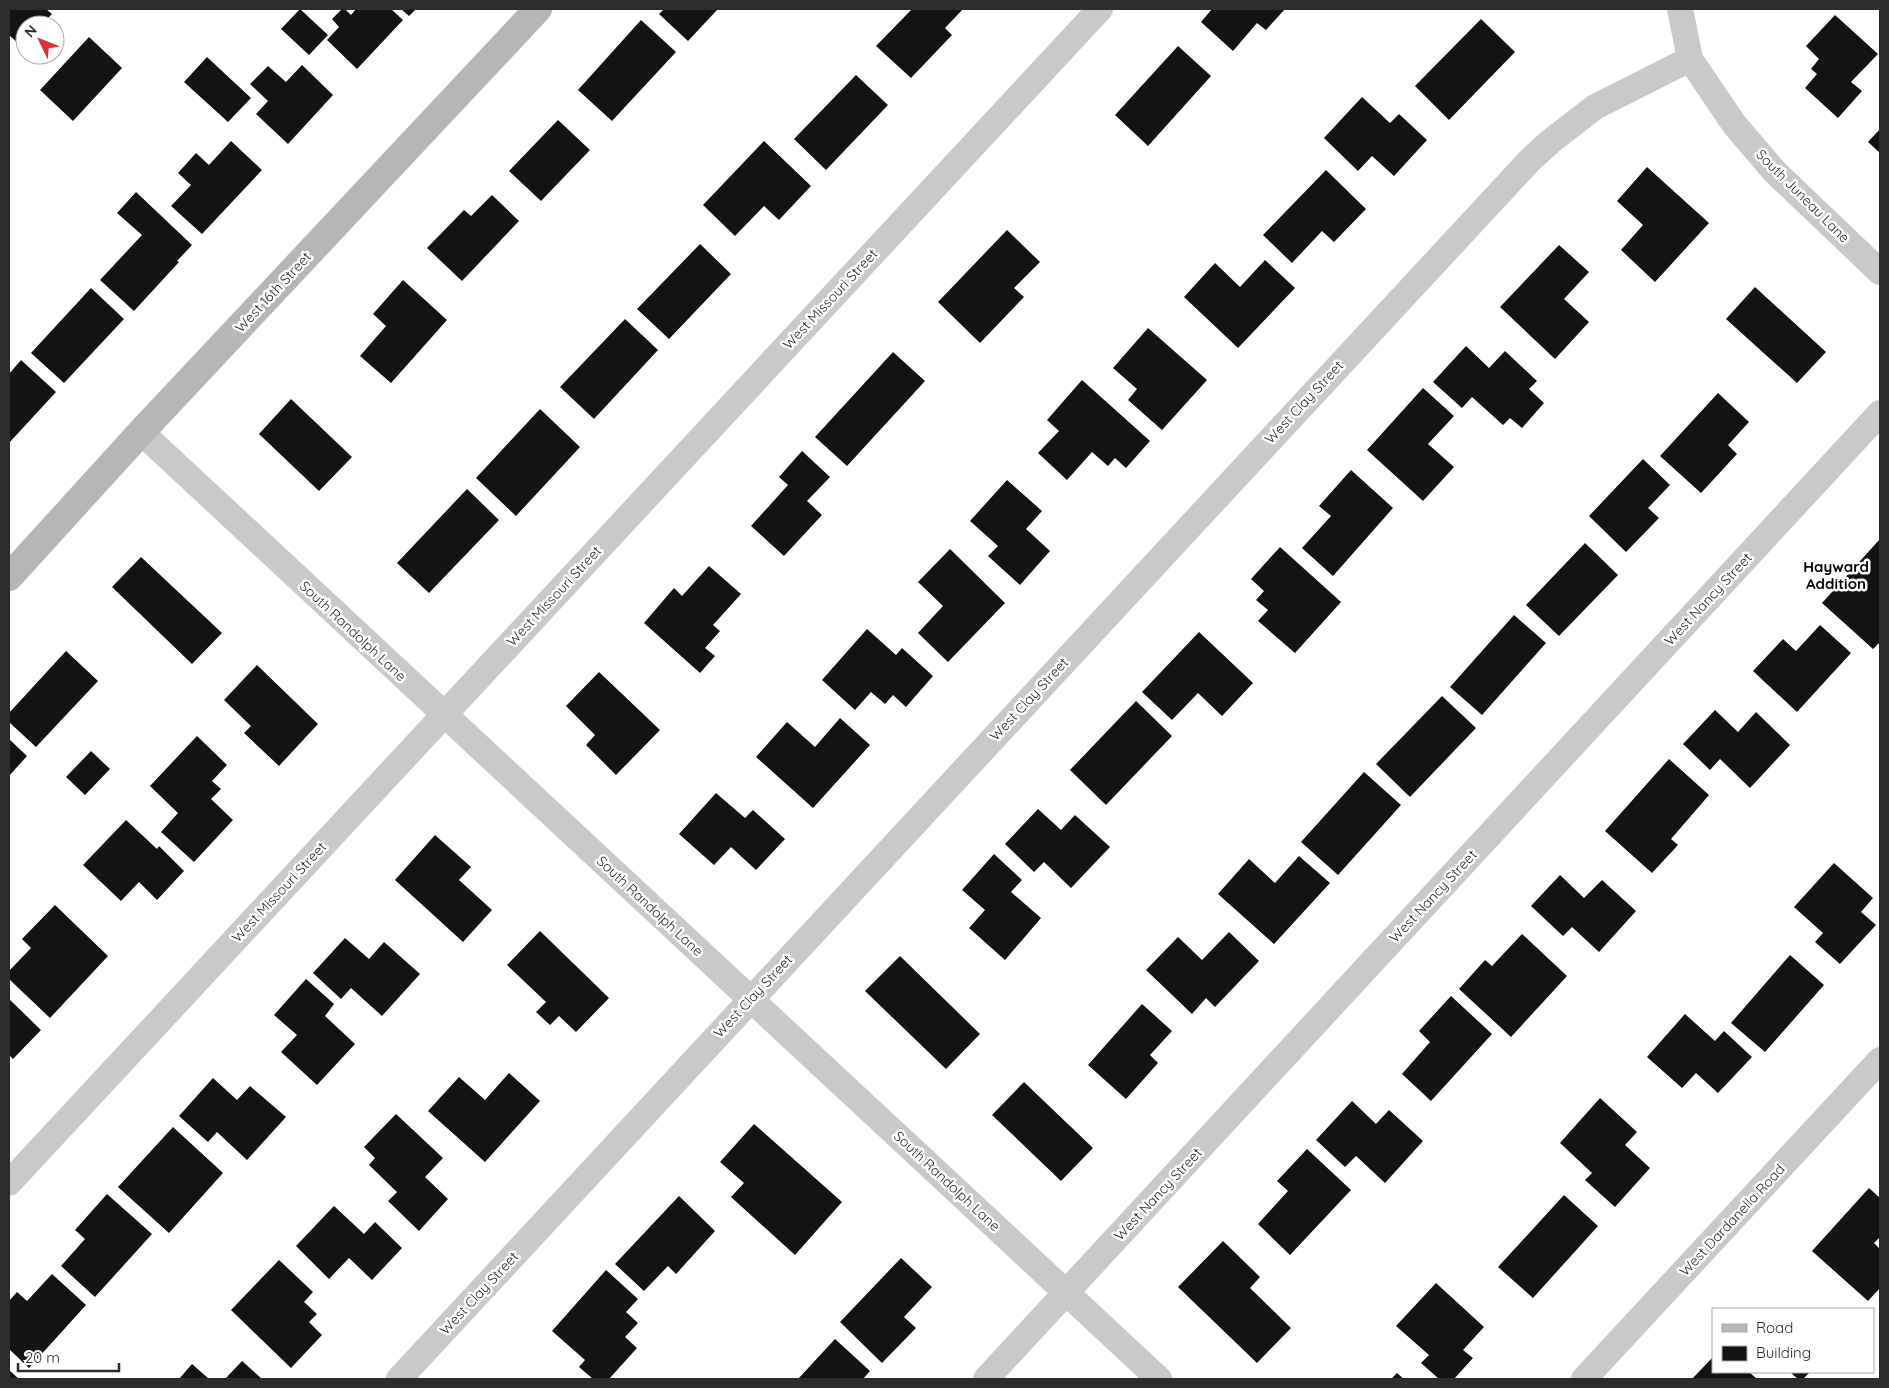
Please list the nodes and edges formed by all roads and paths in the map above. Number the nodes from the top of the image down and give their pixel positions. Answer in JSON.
{"nodes":[{"id":1,"x":538,"y":9,"type":"edge"},
{"id":2,"x":1100,"y":9,"type":"edge"},
{"id":3,"x":1680,"y":9,"type":"edge"},
{"id":4,"x":1690,"y":59,"type":"junction"},
{"id":5,"x":1880,"y":272,"type":"edge"},
{"id":6,"x":1880,"y":413,"type":"edge"},
{"id":7,"x":141,"y":432,"type":"junction"},
{"id":8,"x":9,"y":577,"type":"edge"},
{"id":9,"x":443,"y":715,"type":"junction"},
{"id":10,"x":751,"y":998,"type":"junction"},
{"id":11,"x":1880,"y":1060,"type":"edge"},
{"id":12,"x":9,"y":1183,"type":"edge"},
{"id":13,"x":1066,"y":1293,"type":"junction"},
{"id":14,"x":399,"y":1379,"type":"edge"},
{"id":15,"x":986,"y":1379,"type":"edge"},
{"id":16,"x":1159,"y":1379,"type":"edge"},
{"id":17,"x":1584,"y":1379,"type":"edge"}],
"edges":[{"from":1,"to":7,"type":"street","name":"West 16th Street"},
{"from":2,"to":9,"type":"street","name":"West Missouri Street"},
{"from":3,"to":4,"type":"street","name":"South Juneau Lane"},
{"from":4,"to":5,"type":"street","name":"South Juneau Lane"},
{"from":4,"to":10,"type":"street","name":"West Clay Street"},
{"from":6,"to":13,"type":"street","name":"West Nancy Street"},
{"from":7,"to":8,"type":"street","name":"West 16th Street"},
{"from":7,"to":9,"type":"street","name":"South Randolph Lane"},
{"from":9,"to":10,"type":"street","name":"South Randolph Lane"},
{"from":9,"to":12,"type":"street","name":"West Missouri Street"},
{"from":10,"to":13,"type":"street","name":"South Randolph Lane"},
{"from":10,"to":14,"type":"street","name":"West Clay Street"},
{"from":11,"to":17,"type":"street","name":"West Dardanella Road"},
{"from":13,"to":15,"type":"street","name":"West Nancy Street"},
{"from":13,"to":16,"type":"street","name":"South Randolph Lane"}]}
